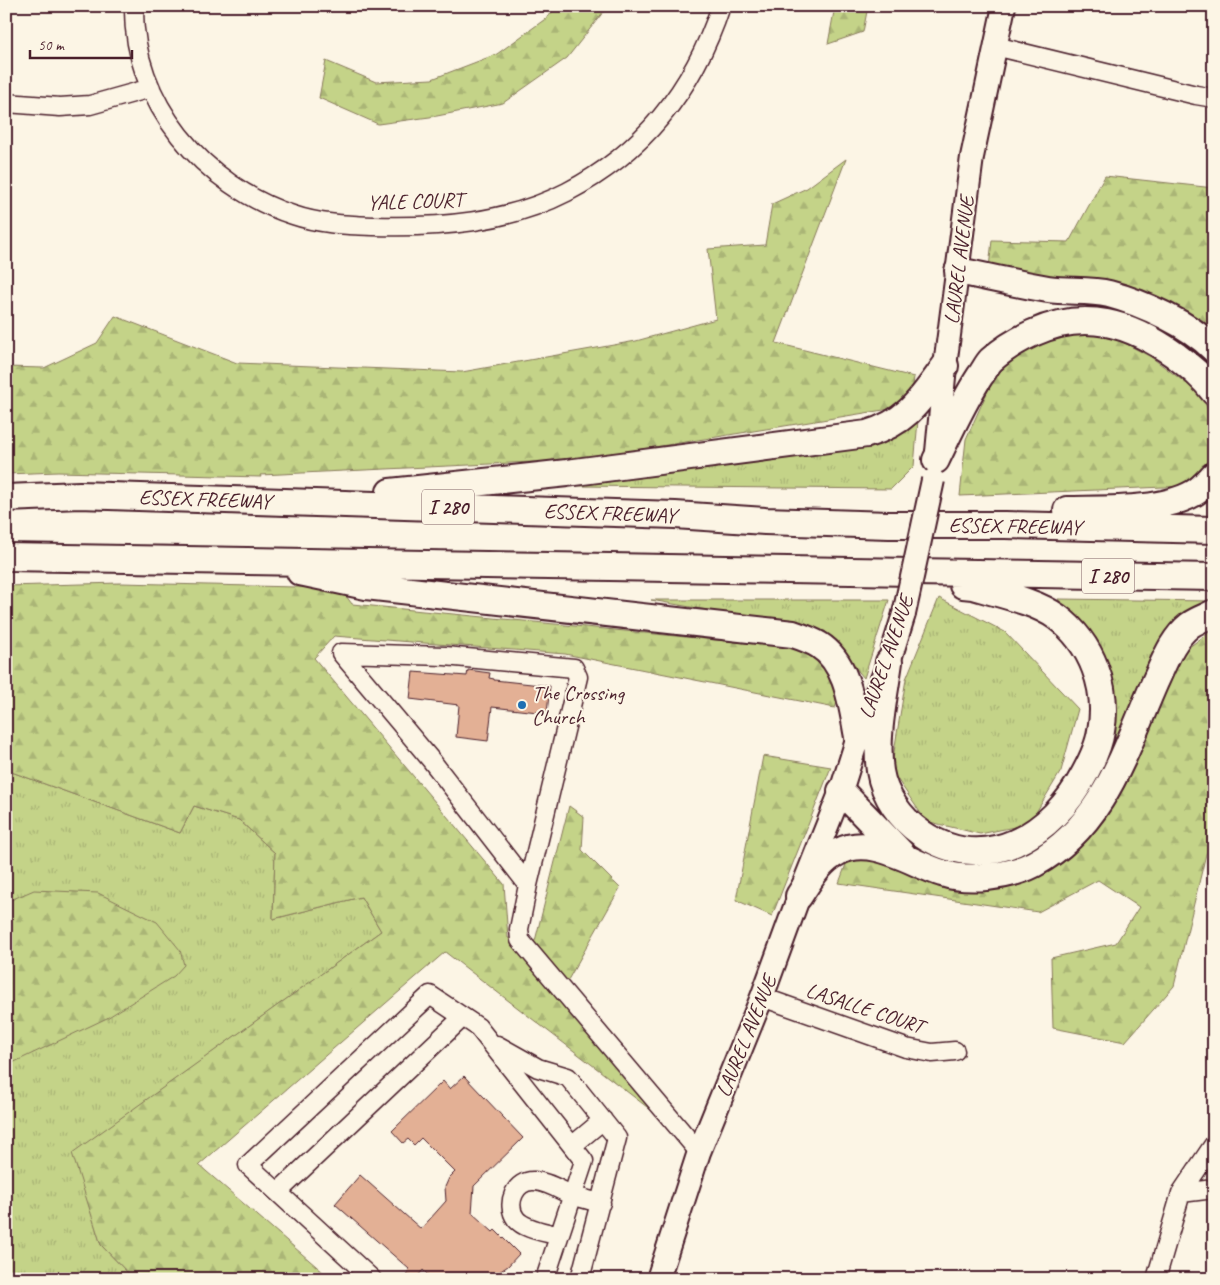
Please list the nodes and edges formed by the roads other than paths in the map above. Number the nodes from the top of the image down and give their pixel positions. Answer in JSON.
{"nodes":[{"id":1,"x":134,"y":6,"type":"edge"},
{"id":2,"x":721,"y":6,"type":"edge"},
{"id":3,"x":1004,"y":6,"type":"edge"},
{"id":4,"x":995,"y":46,"type":"junction"},
{"id":5,"x":151,"y":88,"type":"junction"},
{"id":6,"x":1214,"y":98,"type":"edge"},
{"id":7,"x":6,"y":103,"type":"edge"},
{"id":8,"x":958,"y":271,"type":"junction"},
{"id":9,"x":1214,"y":349,"type":"edge"},
{"id":10,"x":945,"y":366,"type":"junction"},
{"id":11,"x":1214,"y":392,"type":"edge"},
{"id":12,"x":935,"y":470,"type":"junction"},
{"id":13,"x":1214,"y":474,"type":"edge"},
{"id":14,"x":6,"y":498,"type":"edge"},
{"id":15,"x":305,"y":503,"type":"junction"},
{"id":16,"x":815,"y":522,"type":"junction"},
{"id":17,"x":1214,"y":530,"type":"edge"},
{"id":18,"x":6,"y":557,"type":"edge"},
{"id":19,"x":233,"y":559,"type":"junction"},
{"id":20,"x":852,"y":573,"type":"junction"},
{"id":21,"x":1214,"y":577,"type":"edge"},
{"id":22,"x":1214,"y":613,"type":"edge"},
{"id":23,"x":888,"y":662,"type":"junction"},
{"id":24,"x":858,"y":737,"type":"junction"},
{"id":25,"x":841,"y":791,"type":"junction"},
{"id":26,"x":905,"y":857,"type":"junction"},
{"id":27,"x":528,"y":885,"type":"junction"},
{"id":28,"x":799,"y":896,"type":"junction"},
{"id":29,"x":762,"y":997,"type":"junction"},
{"id":30,"x":463,"y":1017,"type":"junction"},
{"id":31,"x":489,"y":1040,"type":"junction"},
{"id":32,"x":955,"y":1051,"type":"dead end"},
{"id":33,"x":603,"y":1120,"type":"junction"},
{"id":34,"x":1214,"y":1144,"type":"edge"},
{"id":35,"x":572,"y":1146,"type":"junction"},
{"id":36,"x":699,"y":1152,"type":"junction"},
{"id":37,"x":1214,"y":1190,"type":"edge"},
{"id":38,"x":278,"y":1192,"type":"junction"},
{"id":39,"x":1181,"y":1193,"type":"junction"},
{"id":40,"x":573,"y":1195,"type":"junction"},
{"id":41,"x":601,"y":1203,"type":"junction"},
{"id":42,"x":559,"y":1236,"type":"junction"},
{"id":43,"x":372,"y":1279,"type":"edge"},
{"id":44,"x":544,"y":1279,"type":"edge"},
{"id":45,"x":580,"y":1279,"type":"edge"},
{"id":46,"x":658,"y":1279,"type":"edge"},
{"id":47,"x":1156,"y":1279,"type":"edge"}],
"edges":[{"from":1,"to":5,"type":"street","name":"YALE COURT"},
{"from":2,"to":5,"type":"street","name":"YALE COURT"},
{"from":3,"to":4,"type":"main road","name":"LAUREL AVENUE"},
{"from":4,"to":6,"type":"street"},
{"from":4,"to":8,"type":"main road","name":"LAUREL AVENUE"},
{"from":5,"to":7,"type":"street"},
{"from":8,"to":9,"type":"highway"},
{"from":8,"to":10,"type":"main road","name":"LAUREL AVENUE"},
{"from":10,"to":12,"type":"main road","name":"LAUREL AVENUE"},
{"from":10,"to":15,"type":"highway"},
{"from":11,"to":12,"type":"highway"},
{"from":12,"to":23,"type":"main road","name":"LAUREL AVENUE","bridge":true},
{"from":13,"to":16,"type":"highway"},
{"from":14,"to":15,"type":"highway","name":"ESSEX FREEWAY","number":"I 280"},
{"from":15,"to":16,"type":"highway","name":"ESSEX FREEWAY","number":"I 280"},
{"from":16,"to":17,"type":"highway","name":"ESSEX FREEWAY","number":"I 280"},
{"from":18,"to":19,"type":"highway","number":"I 280"},
{"from":19,"to":20,"type":"highway","number":"I 280"},
{"from":19,"to":24,"type":"highway"},
{"from":20,"to":21,"type":"highway","number":"I 280"},
{"from":20,"to":23,"type":"highway"},
{"from":22,"to":26,"type":"highway"},
{"from":23,"to":24,"type":"main road","name":"LAUREL AVENUE"},
{"from":24,"to":25,"type":"main road","name":"LAUREL AVENUE"},
{"from":25,"to":26,"type":"highway"},
{"from":25,"to":28,"type":"main road","name":"LAUREL AVENUE"},
{"from":26,"to":28,"type":"highway"},
{"from":27,"to":27,"type":"street"},
{"from":27,"to":36,"type":"street"},
{"from":28,"to":29,"type":"main road","name":"LAUREL AVENUE"},
{"from":29,"to":32,"type":"street","name":"LASALLE COURT"},
{"from":29,"to":36,"type":"main road","name":"LAUREL AVENUE"},
{"from":30,"to":31,"type":"street"},
{"from":30,"to":38,"type":"street"},
{"from":30,"to":38,"type":"street"},
{"from":31,"to":33,"type":"street"},
{"from":31,"to":35,"type":"street"},
{"from":33,"to":35,"type":"street"},
{"from":33,"to":41,"type":"street"},
{"from":34,"to":39,"type":"street"},
{"from":35,"to":40,"type":"street"},
{"from":36,"to":46,"type":"main road","name":"LAUREL AVENUE"},
{"from":37,"to":39,"type":"street"},
{"from":38,"to":43,"type":"street"},
{"from":39,"to":47,"type":"street"},
{"from":40,"to":41,"type":"street"},
{"from":40,"to":42,"type":"street"},
{"from":40,"to":42,"type":"street"},
{"from":41,"to":45,"type":"street"},
{"from":42,"to":44,"type":"street"}]}
